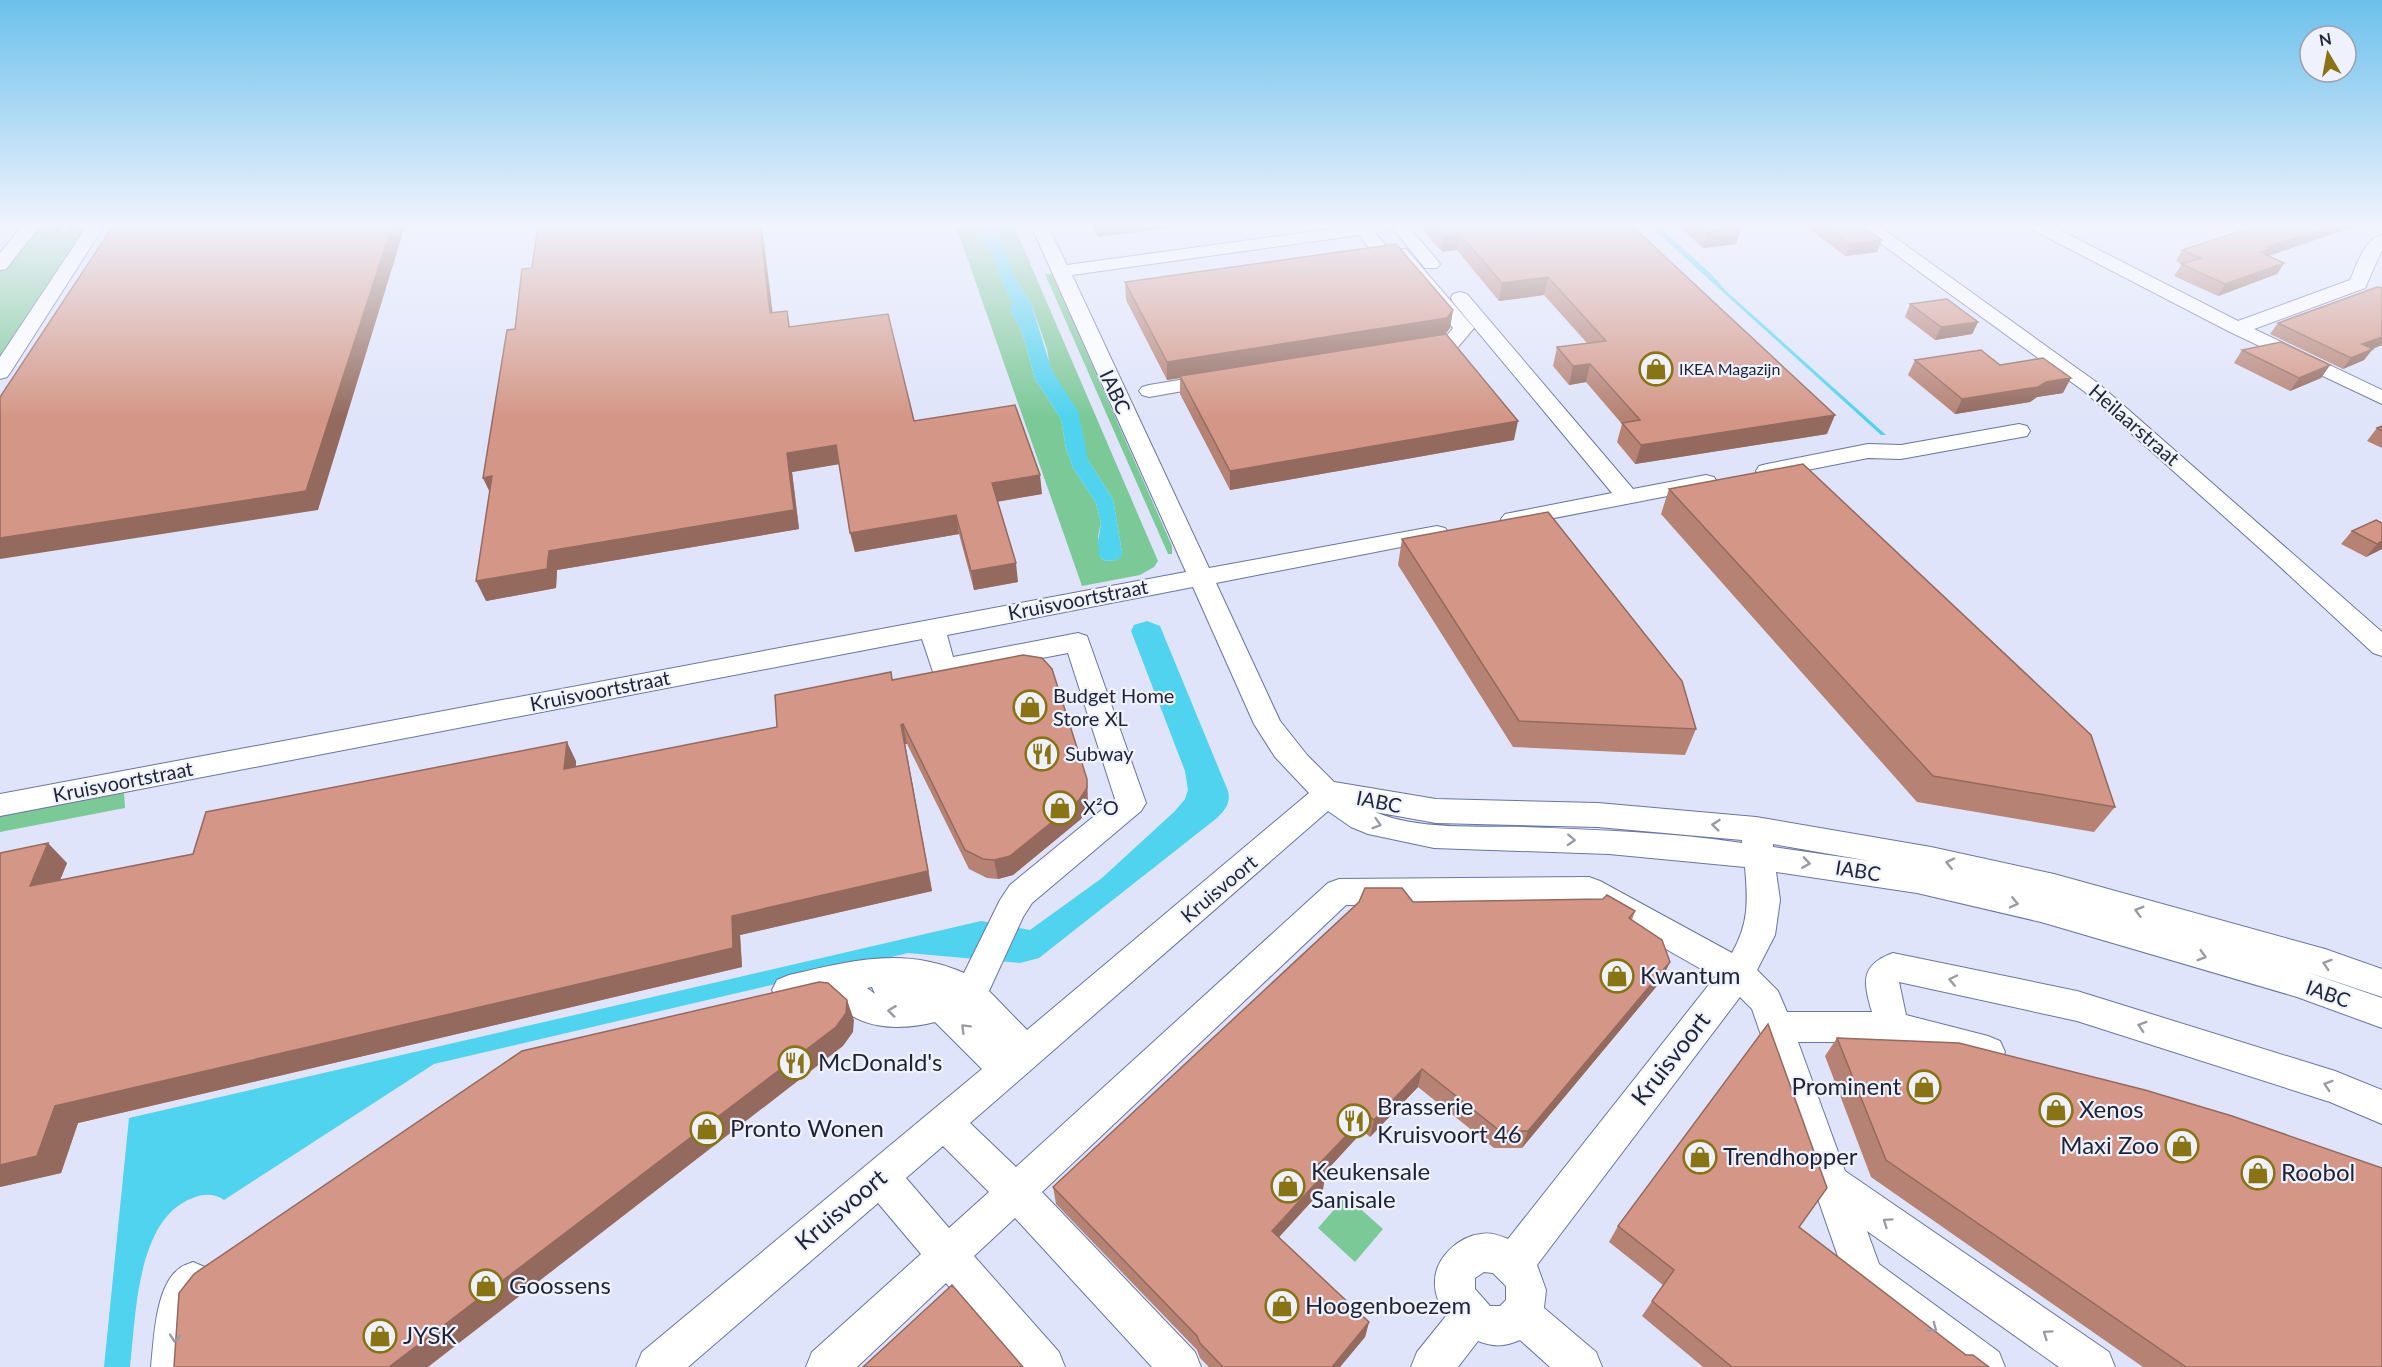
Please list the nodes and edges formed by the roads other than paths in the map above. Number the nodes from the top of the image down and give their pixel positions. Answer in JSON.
{"nodes":[{"id":1,"x":54,"y":290,"type":"edge"},
{"id":2,"x":1069,"y":290,"type":"edge"},
{"id":3,"x":1431,"y":290,"type":"edge"},
{"id":4,"x":1453,"y":290,"type":"edge"},
{"id":5,"x":1958,"y":290,"type":"edge"},
{"id":6,"x":2163,"y":290,"type":"edge"},
{"id":7,"x":2357,"y":290,"type":"edge"},
{"id":8,"x":2237,"y":328,"type":"junction"},
{"id":9,"x":1393,"y":352,"type":"edge"},
{"id":10,"x":0,"y":374,"type":"edge"},
{"id":11,"x":1231,"y":378,"type":"edge"},
{"id":12,"x":1149,"y":391,"type":"dead end"},
{"id":13,"x":2382,"y":398,"type":"edge"},
{"id":14,"x":2019,"y":432,"type":"dead end"},
{"id":15,"x":1628,"y":497,"type":"junction"},
{"id":16,"x":1489,"y":523,"type":"edge"},
{"id":17,"x":1455,"y":530,"type":"edge"},
{"id":18,"x":1200,"y":578,"type":"junction"},
{"id":19,"x":933,"y":628,"type":"junction"},
{"id":20,"x":2382,"y":647,"type":"edge"},
{"id":21,"x":1328,"y":793,"type":"junction"},
{"id":22,"x":0,"y":805,"type":"edge"},
{"id":23,"x":1758,"y":842,"type":"junction"},
{"id":24,"x":1738,"y":973,"type":"junction"},
{"id":25,"x":2382,"y":982,"type":"edge"},
{"id":26,"x":964,"y":991,"type":"junction"},
{"id":27,"x":2382,"y":1013,"type":"edge"},
{"id":28,"x":1777,"y":1027,"type":"junction"},
{"id":29,"x":1893,"y":1027,"type":"junction"},
{"id":30,"x":2016,"y":1059,"type":"edge"},
{"id":31,"x":1016,"y":1061,"type":"junction"},
{"id":32,"x":2382,"y":1107,"type":"edge"},
{"id":33,"x":944,"y":1123,"type":"junction"},
{"id":34,"x":880,"y":1178,"type":"junction"},
{"id":35,"x":1832,"y":1184,"type":"junction"},
{"id":36,"x":1016,"y":1192,"type":"junction"},
{"id":37,"x":946,"y":1256,"type":"junction"},
{"id":38,"x":220,"y":1262,"type":"edge"},
{"id":39,"x":1513,"y":1264,"type":"junction"},
{"id":40,"x":1521,"y":1314,"type":"junction"},
{"id":41,"x":1471,"y":1317,"type":"junction"},
{"id":42,"x":172,"y":1367,"type":"edge"},
{"id":43,"x":657,"y":1367,"type":"edge"},
{"id":44,"x":827,"y":1367,"type":"edge"},
{"id":45,"x":1044,"y":1367,"type":"edge"},
{"id":46,"x":1180,"y":1367,"type":"edge"},
{"id":47,"x":1432,"y":1367,"type":"edge"},
{"id":48,"x":1581,"y":1367,"type":"edge"},
{"id":49,"x":1984,"y":1367,"type":"edge"},
{"id":50,"x":2094,"y":1367,"type":"edge"}],
"edges":[{"from":1,"to":10,"type":"street"},
{"from":2,"to":18,"type":"street","name":"IABC"},
{"from":3,"to":9,"type":"street"},
{"from":4,"to":15,"type":"street"},
{"from":5,"to":20,"type":"street","name":"Heilaarstraat"},
{"from":6,"to":8,"type":"street"},
{"from":7,"to":8,"type":"street"},
{"from":8,"to":13,"type":"street"},
{"from":11,"to":12,"type":"street"},
{"from":14,"to":15,"type":"street"},
{"from":15,"to":16,"type":"street"},
{"from":17,"to":18,"type":"street"},
{"from":18,"to":19,"type":"street","name":"Kruisvoortstraat"},
{"from":18,"to":21,"type":"street","name":"IABC"},
{"from":19,"to":22,"type":"street","name":"Kruisvoortstraat"},
{"from":19,"to":26,"type":"street"},
{"from":21,"to":23,"type":"street","name":"IABC"},
{"from":21,"to":31,"type":"street","name":"Kruisvoort"},
{"from":23,"to":24,"type":"street","name":"Kruisvoort"},
{"from":25,"to":23,"type":"street","name":"IABC","one_way":true},
{"from":23,"to":27,"type":"street","name":"IABC","one_way":true},
{"from":24,"to":28,"type":"street"},
{"from":24,"to":36,"type":"street"},
{"from":24,"to":39,"type":"street","name":"Kruisvoort"},
{"from":26,"to":26,"type":"street","one_way":true},
{"from":31,"to":26,"type":"street","one_way":true},
{"from":28,"to":29,"type":"street"},
{"from":28,"to":35,"type":"street"},
{"from":29,"to":30,"type":"street"},
{"from":32,"to":29,"type":"street","one_way":true},
{"from":31,"to":33,"type":"street","name":"Kruisvoort"},
{"from":33,"to":34,"type":"street","name":"Kruisvoort"},
{"from":33,"to":36,"type":"street"},
{"from":34,"to":37,"type":"street"},
{"from":34,"to":43,"type":"street","name":"Kruisvoort"},
{"from":35,"to":49,"type":"street","one_way":true},
{"from":50,"to":35,"type":"street","one_way":true},
{"from":36,"to":37,"type":"street"},
{"from":36,"to":46,"type":"street"},
{"from":37,"to":44,"type":"street"},
{"from":37,"to":45,"type":"street"},
{"from":38,"to":42,"type":"street","one_way":true},
{"from":39,"to":40,"type":"street"},
{"from":39,"to":41,"type":"street"},
{"from":40,"to":41,"type":"street"},
{"from":40,"to":48,"type":"street"},
{"from":41,"to":47,"type":"street"}]}
